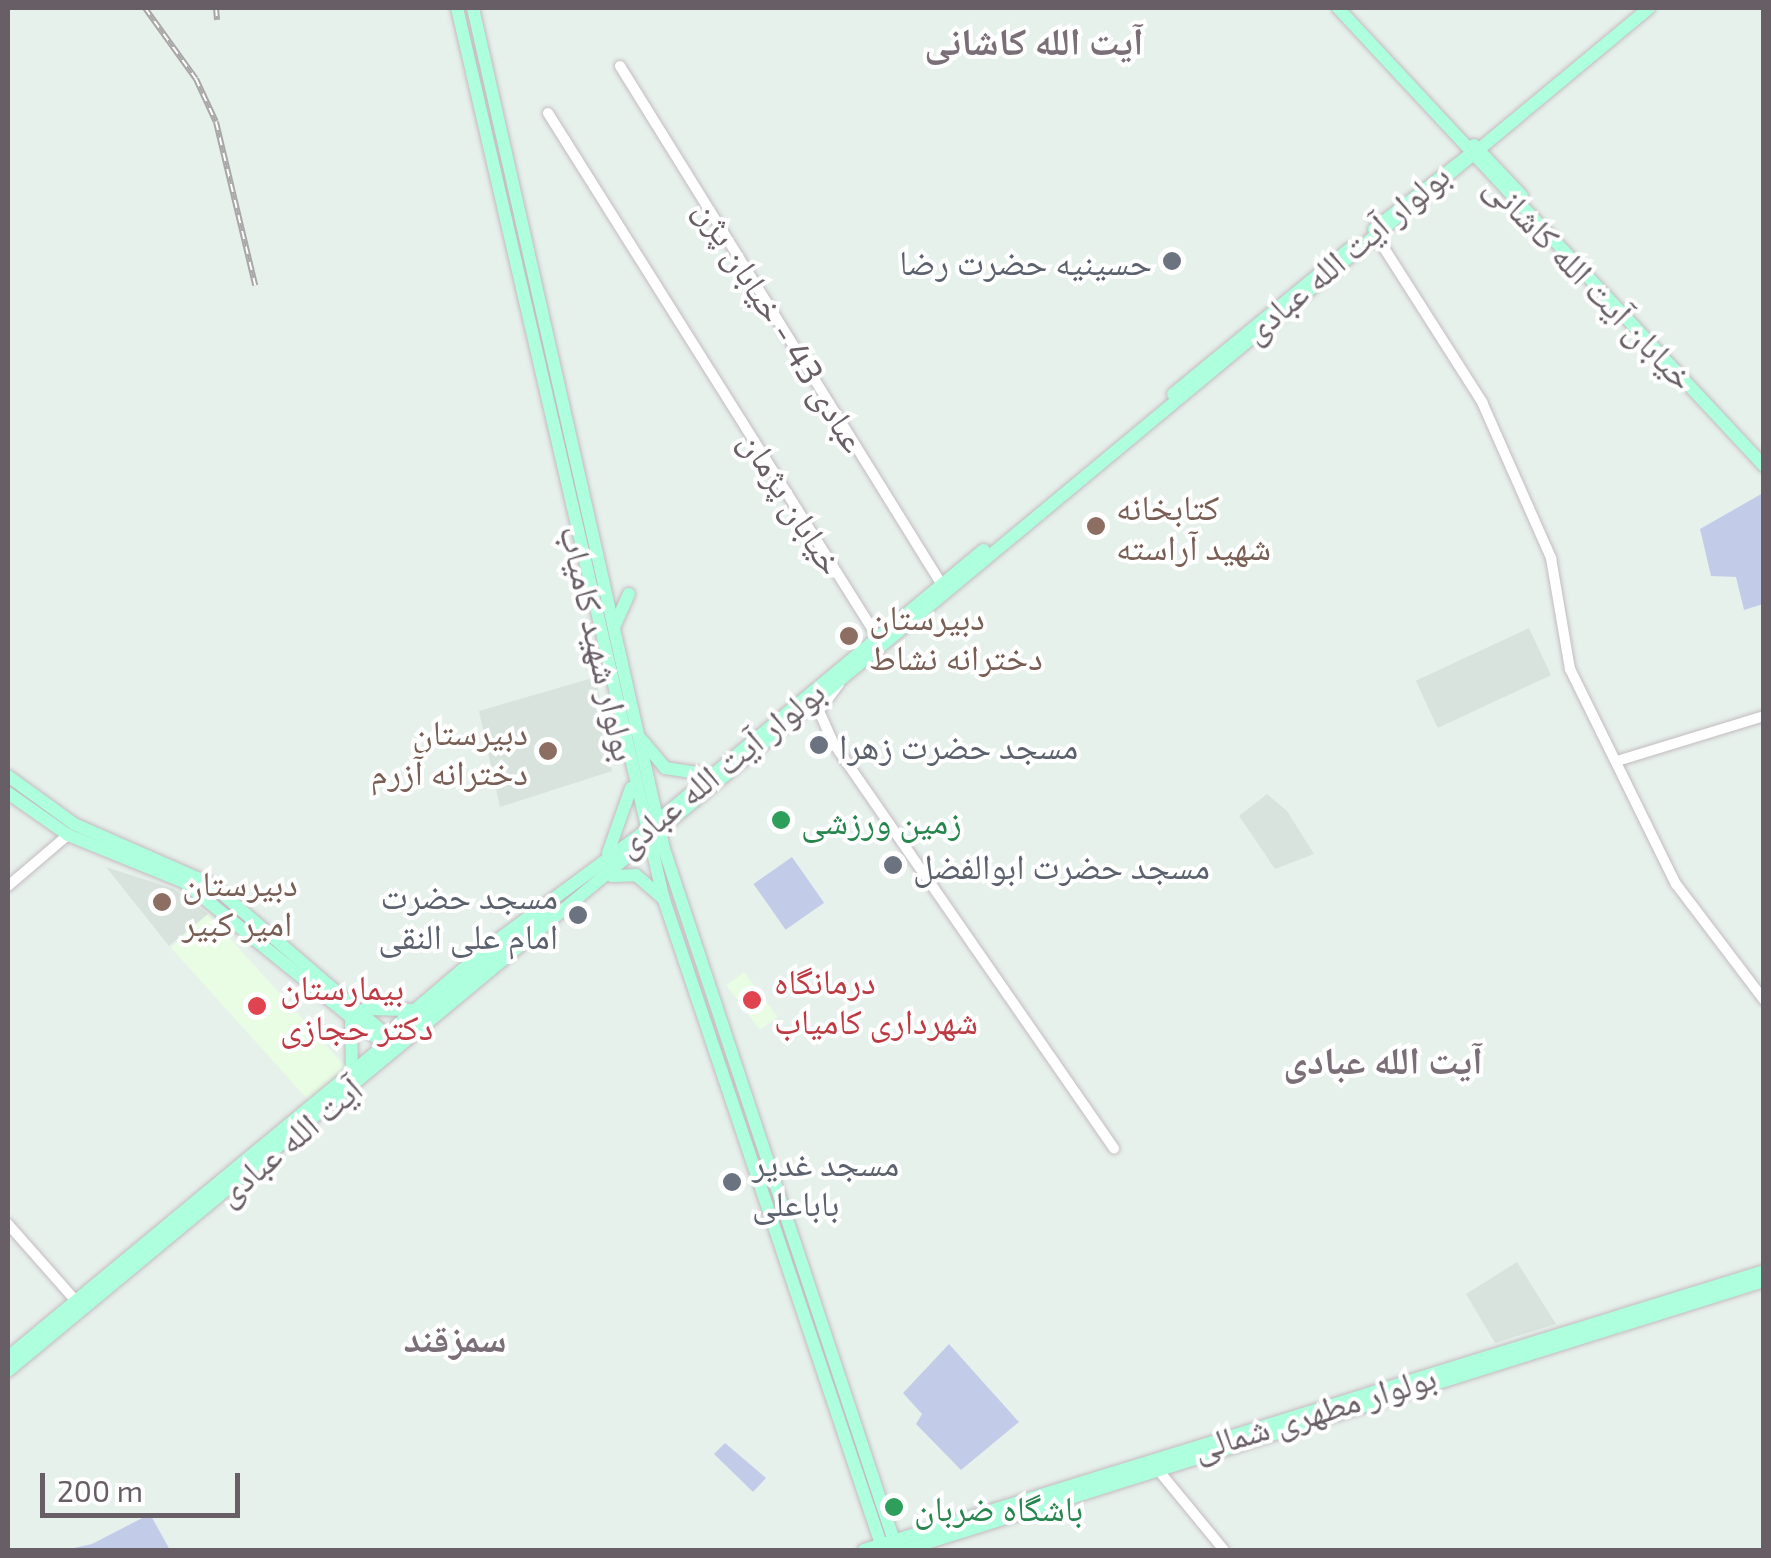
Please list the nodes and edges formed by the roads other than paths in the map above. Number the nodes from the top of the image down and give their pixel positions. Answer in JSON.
{"nodes":[{"id":1,"x":456,"y":8,"type":"edge"},
{"id":2,"x":473,"y":8,"type":"edge"},
{"id":3,"x":1338,"y":8,"type":"edge"},
{"id":4,"x":1349,"y":8,"type":"edge"},
{"id":5,"x":1624,"y":8,"type":"edge"},
{"id":6,"x":1649,"y":8,"type":"edge"},
{"id":7,"x":1634,"y":20,"type":"junction"},
{"id":8,"x":620,"y":66,"type":"dead end"},
{"id":9,"x":548,"y":114,"type":"dead end"},
{"id":10,"x":1472,"y":153,"type":"junction"},
{"id":11,"x":1377,"y":237,"type":"junction"},
{"id":12,"x":546,"y":328,"type":"junction"},
{"id":13,"x":529,"y":334,"type":"junction"},
{"id":14,"x":1730,"y":421,"type":"junction"},
{"id":15,"x":1764,"y":453,"type":"edge"},
{"id":16,"x":1764,"y":466,"type":"edge"},
{"id":17,"x":942,"y":585,"type":"junction"},
{"id":18,"x":628,"y":594,"type":"dead end"},
{"id":19,"x":615,"y":624,"type":"junction"},
{"id":20,"x":878,"y":638,"type":"junction"},
{"id":21,"x":839,"y":684,"type":"junction"},
{"id":22,"x":805,"y":706,"type":"junction"},
{"id":23,"x":1764,"y":716,"type":"edge"},
{"id":24,"x":637,"y":733,"type":"junction"},
{"id":25,"x":834,"y":744,"type":"junction"},
{"id":26,"x":1618,"y":762,"type":"junction"},
{"id":27,"x":714,"y":774,"type":"junction"},
{"id":28,"x":8,"y":776,"type":"edge"},
{"id":29,"x":632,"y":781,"type":"junction"},
{"id":30,"x":8,"y":793,"type":"edge"},
{"id":31,"x":659,"y":826,"type":"junction"},
{"id":32,"x":68,"y":836,"type":"junction"},
{"id":33,"x":647,"y":836,"type":"junction"},
{"id":34,"x":605,"y":858,"type":"junction"},
{"id":35,"x":588,"y":878,"type":"junction"},
{"id":36,"x":605,"y":878,"type":"junction"},
{"id":37,"x":8,"y":886,"type":"edge"},
{"id":38,"x":664,"y":900,"type":"junction"},
{"id":39,"x":1761,"y":993,"type":"edge"},
{"id":40,"x":414,"y":1010,"type":"junction"},
{"id":41,"x":357,"y":1012,"type":"junction"},
{"id":42,"x":392,"y":1044,"type":"junction"},
{"id":43,"x":352,"y":1074,"type":"junction"},
{"id":44,"x":1114,"y":1150,"type":"dead end"},
{"id":45,"x":8,"y":1224,"type":"edge"},
{"id":46,"x":1763,"y":1275,"type":"edge"},
{"id":47,"x":76,"y":1301,"type":"junction"},
{"id":48,"x":8,"y":1357,"type":"edge"},
{"id":49,"x":8,"y":1371,"type":"edge"},
{"id":50,"x":850,"y":1432,"type":"junction"},
{"id":51,"x":1235,"y":1441,"type":"junction"},
{"id":52,"x":1159,"y":1470,"type":"junction"},
{"id":53,"x":1034,"y":1504,"type":"junction"},
{"id":54,"x":892,"y":1548,"type":"edge"},
{"id":55,"x":864,"y":1550,"type":"edge"},
{"id":56,"x":1224,"y":1550,"type":"edge"}],
"edges":[{"from":1,"to":13,"type":"main road","name":"بولوار شهید کامیاب"},
{"from":2,"to":12,"type":"main road","name":"بولوار شهید کامیاب"},
{"from":3,"to":10,"type":"main road","name":"خیابان آیت الله کاشانی"},
{"from":4,"to":10,"type":"main road","name":"خیابان آیت الله کاشانی"},
{"from":5,"to":7,"type":"street"},
{"from":6,"to":7,"type":"main road"},
{"from":7,"to":10,"type":"main road"},
{"from":8,"to":17,"type":"street","name":"عبادی 43 - خیابان پژن"},
{"from":9,"to":20,"type":"street","name":"خیابان پژمان"},
{"from":10,"to":11,"type":"main road","name":"بولوار آیت الله عبادی"},
{"from":10,"to":14,"type":"main road","name":"خیابان آیت الله کاشانی"},
{"from":10,"to":17,"type":"main road","name":"بولوار آیت الله عبادی"},
{"from":11,"to":21,"type":"main road","name":"بولوار آیت الله عبادی"},
{"from":11,"to":26,"type":"street"},
{"from":12,"to":13,"type":"main road"},
{"from":12,"to":19,"type":"main road","name":"بولوار شهید کامیاب"},
{"from":13,"to":29,"type":"main road","name":"بولوار شهید کامیاب"},
{"from":14,"to":15,"type":"main road"},
{"from":14,"to":16,"type":"main road","name":"خیابان آیت الله کاشانی"},
{"from":17,"to":20,"type":"main road","name":"بولوار آیت الله عبادی"},
{"from":18,"to":19,"type":"main road"},
{"from":19,"to":24,"type":"main road","name":"بولوار شهید کامیاب"},
{"from":20,"to":22,"type":"main road","name":"بولوار آیت الله عبادی"},
{"from":21,"to":22,"type":"main road","name":"بولوار آیت الله عبادی"},
{"from":21,"to":25,"type":"street"},
{"from":22,"to":25,"type":"street"},
{"from":22,"to":27,"type":"main road","name":"بولوار آیت الله عبادی"},
{"from":22,"to":31,"type":"main road","name":"بولوار آیت الله عبادی"},
{"from":23,"to":26,"type":"street"},
{"from":24,"to":27,"type":"main road"},
{"from":24,"to":31,"type":"main road","name":"بولوار شهید کامیاب"},
{"from":25,"to":44,"type":"street"},
{"from":26,"to":39,"type":"street"},
{"from":27,"to":31,"type":"main road","name":"بولوار آیت الله عبادی"},
{"from":28,"to":41,"type":"main road"},
{"from":29,"to":33,"type":"main road","name":"بولوار شهید کامیاب"},
{"from":29,"to":34,"type":"main road"},
{"from":30,"to":32,"type":"main road"},
{"from":31,"to":33,"type":"main road","name":"بولوار آیت الله عبادی"},
{"from":31,"to":50,"type":"main road","name":"بولوار شهید کامیاب"},
{"from":32,"to":37,"type":"street"},
{"from":32,"to":41,"type":"main road"},
{"from":33,"to":34,"type":"main road","name":"بولوار آیت الله عبادی"},
{"from":33,"to":35,"type":"main road","name":"آیت الله عبادی"},
{"from":33,"to":36,"type":"main road","name":"آیت الله عبادی"},
{"from":33,"to":38,"type":"main road","name":"بولوار شهید کامیاب"},
{"from":34,"to":35,"type":"main road"},
{"from":34,"to":40,"type":"main road","name":"بولوار آیت الله عبادی"},
{"from":35,"to":42,"type":"main road","name":"آیت الله عبادی"},
{"from":36,"to":38,"type":"main road"},
{"from":36,"to":42,"type":"main road","name":"آیت الله عبادی"},
{"from":38,"to":50,"type":"main road","name":"بولوار شهید کامیاب"},
{"from":40,"to":41,"type":"main road"},
{"from":40,"to":42,"type":"main road","name":"بولوار آیت الله عبادی"},
{"from":41,"to":42,"type":"main road"},
{"from":41,"to":43,"type":"main road"},
{"from":42,"to":43,"type":"main road","name":"آیت الله عبادی"},
{"from":42,"to":49,"type":"main road","name":"آیت الله عبادی"},
{"from":43,"to":47,"type":"main road","name":"آیت الله عبادی"},
{"from":45,"to":47,"type":"street"},
{"from":46,"to":51,"type":"main road","name":"بولوار مطهری شمالی"},
{"from":47,"to":48,"type":"main road","name":"آیت الله عبادی"},
{"from":50,"to":54,"type":"main road","name":"بولوار شهید کامیاب"},
{"from":51,"to":52,"type":"main road","name":"بولوار مطهری شمالی"},
{"from":51,"to":53,"type":"main road","name":"بولوار مطهری شمالی"},
{"from":52,"to":53,"type":"main road","name":"بولوار مطهری شمالی"},
{"from":52,"to":56,"type":"street"},
{"from":53,"to":54,"type":"main road","name":"بولوار مطهری شمالی"},
{"from":54,"to":55,"type":"main road","name":"بولوار مطهری شمالی"}]}
